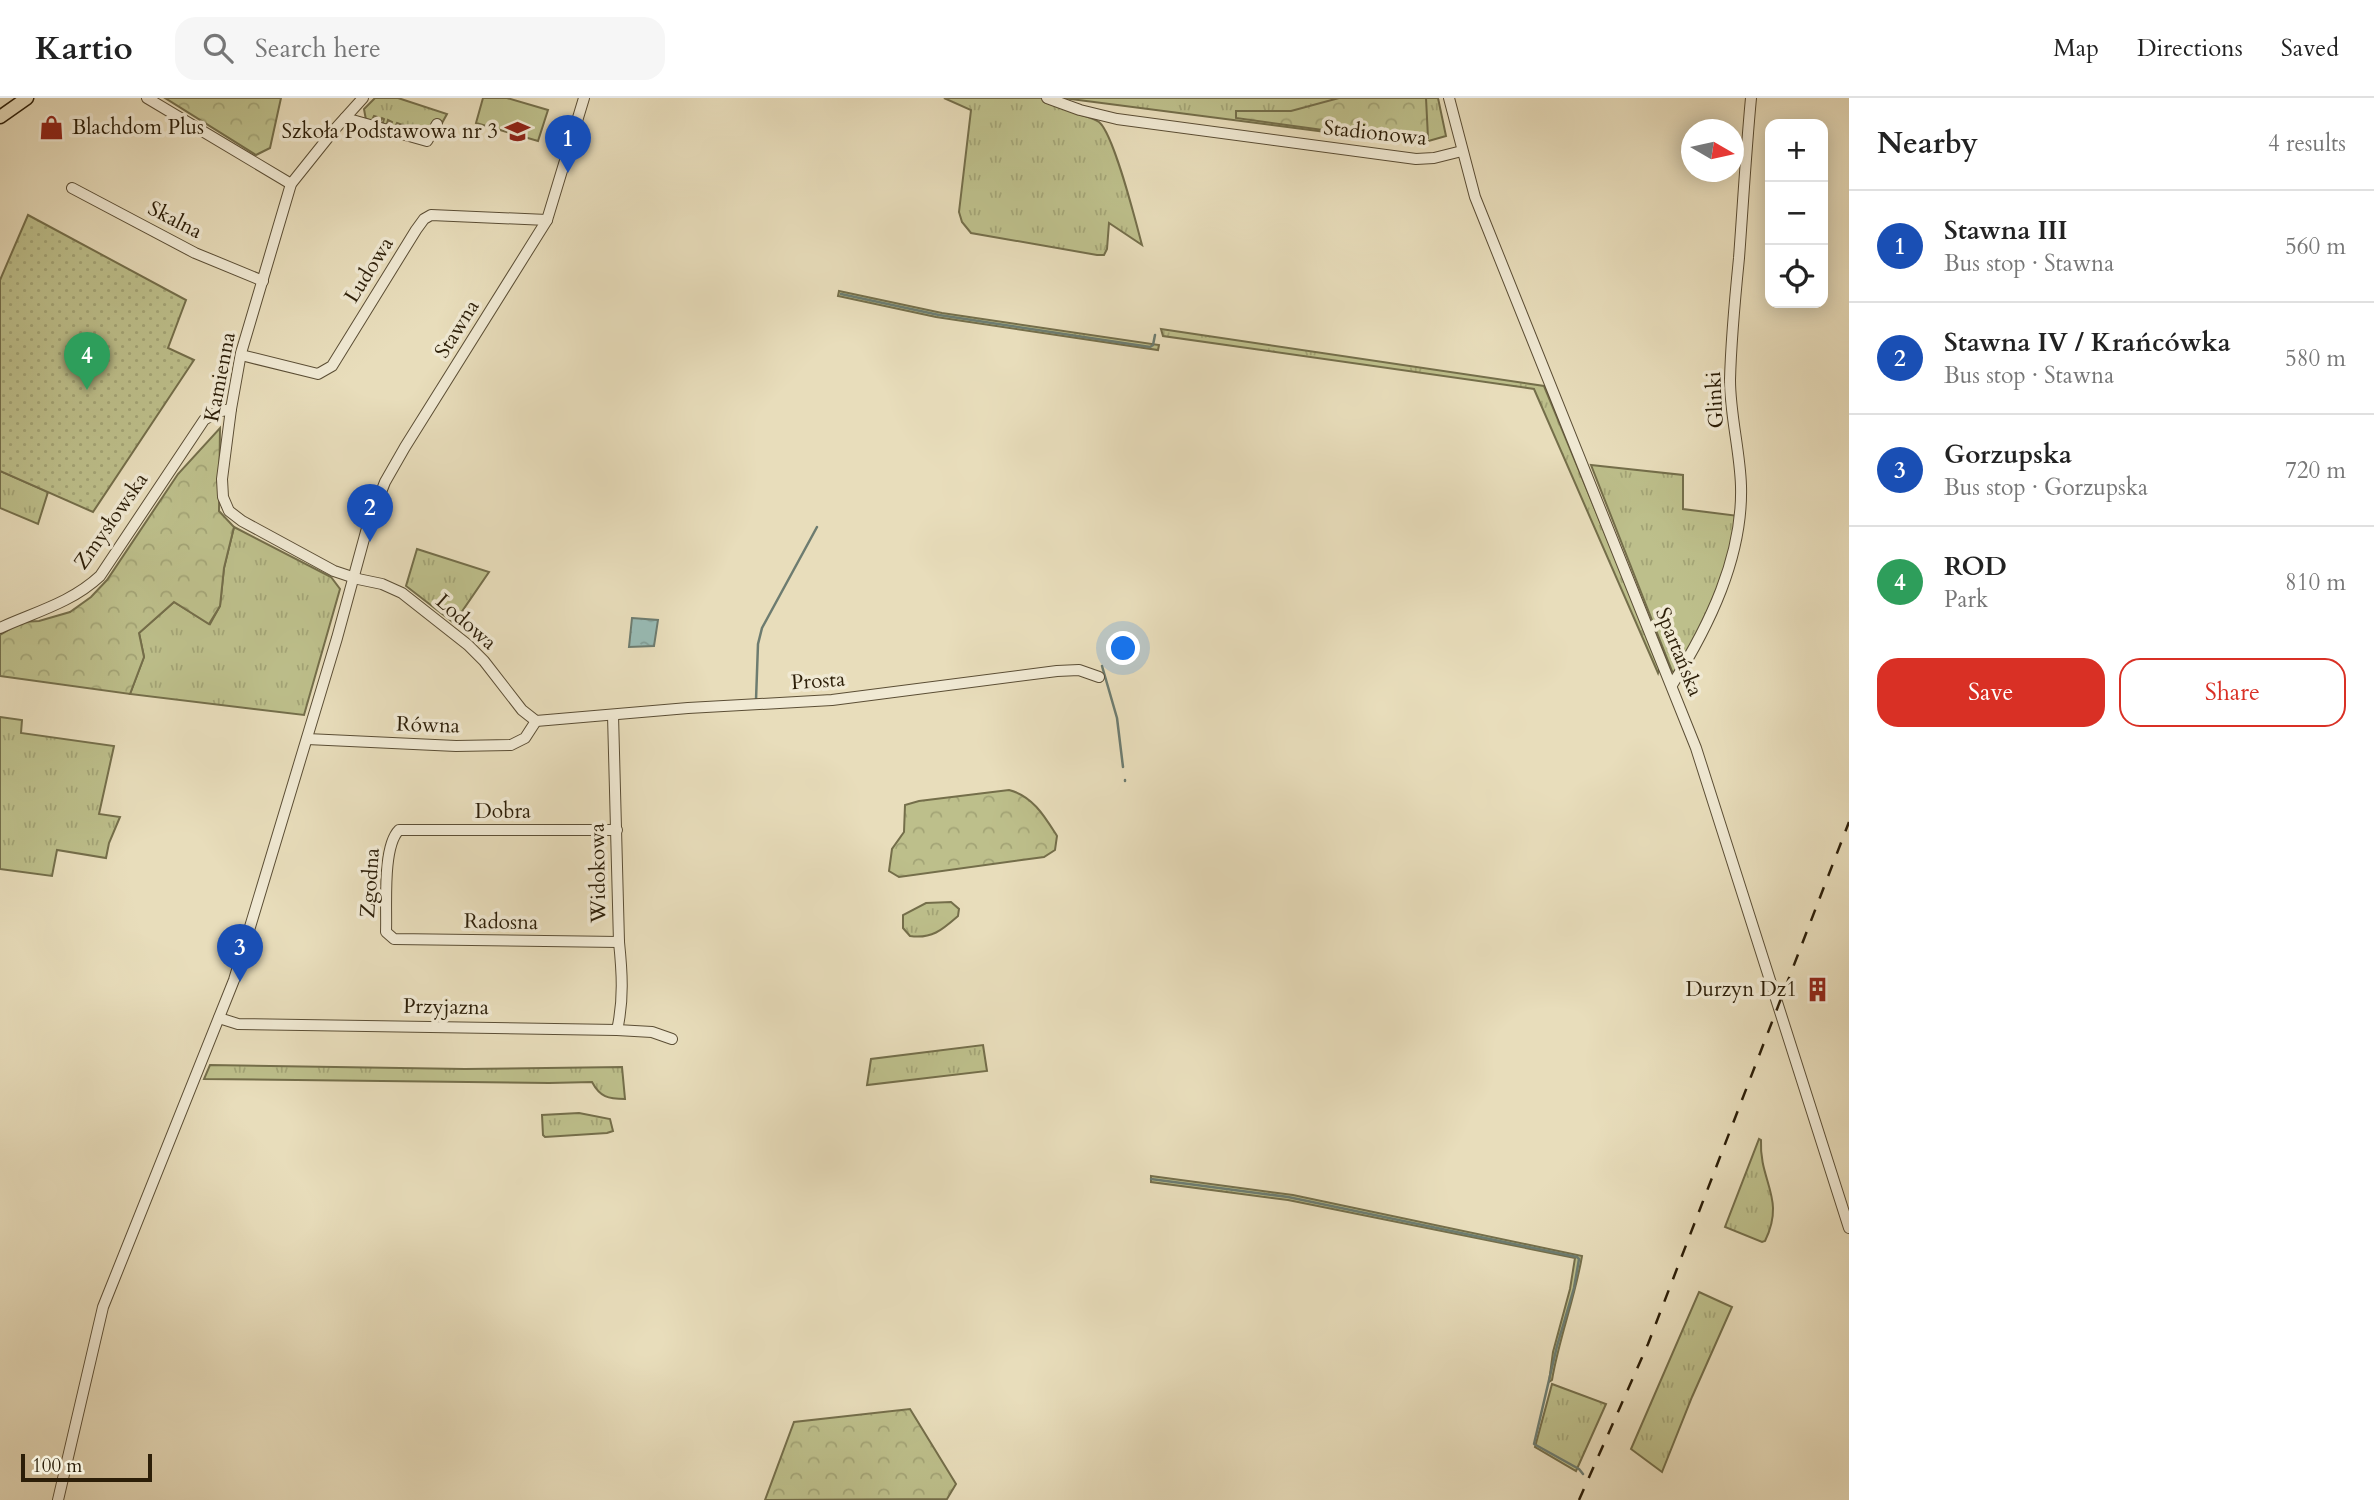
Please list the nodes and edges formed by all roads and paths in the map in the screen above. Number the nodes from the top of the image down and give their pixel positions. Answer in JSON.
{"nodes":[{"id":1,"x":27,"y":98,"type":"edge"},
{"id":2,"x":147,"y":98,"type":"edge"},
{"id":3,"x":363,"y":98,"type":"edge"},
{"id":4,"x":584,"y":98,"type":"edge"},
{"id":5,"x":1047,"y":98,"type":"edge"},
{"id":6,"x":1449,"y":98,"type":"edge"},
{"id":7,"x":1751,"y":98,"type":"edge"},
{"id":8,"x":0,"y":117,"type":"edge"},
{"id":9,"x":345,"y":118,"type":"junction"},
{"id":10,"x":437,"y":124,"type":"dead end"},
{"id":11,"x":1462,"y":151,"type":"junction"},
{"id":12,"x":291,"y":184,"type":"junction"},
{"id":13,"x":72,"y":188,"type":"dead end"},
{"id":14,"x":547,"y":220,"type":"junction"},
{"id":15,"x":263,"y":281,"type":"junction"},
{"id":16,"x":241,"y":355,"type":"junction"},
{"id":17,"x":231,"y":409,"type":"junction"},
{"id":18,"x":353,"y":577,"type":"junction"},
{"id":19,"x":0,"y":628,"type":"edge"},
{"id":20,"x":1099,"y":677,"type":"dead end"},
{"id":21,"x":1672,"y":685,"type":"junction"},
{"id":22,"x":613,"y":715,"type":"junction"},
{"id":23,"x":536,"y":721,"type":"junction"},
{"id":24,"x":307,"y":738,"type":"junction"},
{"id":25,"x":617,"y":830,"type":"junction"},
{"id":26,"x":393,"y":837,"type":"joint"},
{"id":27,"x":386,"y":932,"type":"joint"},
{"id":28,"x":618,"y":942,"type":"junction"},
{"id":29,"x":219,"y":1018,"type":"junction"},
{"id":30,"x":617,"y":1030,"type":"junction"},
{"id":31,"x":673,"y":1039,"type":"dead end"},
{"id":32,"x":1849,"y":1228,"type":"edge"},
{"id":33,"x":58,"y":1500,"type":"edge"}],
"edges":[{"from":1,"to":8,"type":"main road"},
{"from":2,"to":12,"type":"street"},
{"from":3,"to":9,"type":"street","name":"Kamienna"},
{"from":4,"to":14,"type":"street","name":"Stawna"},
{"from":5,"to":11,"type":"street","name":"Stadionowa"},
{"from":6,"to":11,"type":"street","name":"Spartańska"},
{"from":7,"to":21,"type":"street","name":"Glinki"},
{"from":9,"to":10,"type":"street"},
{"from":9,"to":12,"type":"street","name":"Kamienna"},
{"from":11,"to":21,"type":"street","name":"Spartańska"},
{"from":12,"to":15,"type":"street","name":"Kamienna"},
{"from":13,"to":15,"type":"street","name":"Skalna"},
{"from":14,"to":16,"type":"street","name":"Ludowa"},
{"from":14,"to":18,"type":"street","name":"Stawna"},
{"from":15,"to":16,"type":"street","name":"Kamienna"},
{"from":16,"to":17,"type":"street","name":"Kamienna"},
{"from":17,"to":18,"type":"street","name":"Kamienna"},
{"from":17,"to":19,"type":"street","name":"Zmysłowska"},
{"from":18,"to":23,"type":"street","name":"Lodowa"},
{"from":18,"to":24,"type":"street","name":"Stawna"},
{"from":20,"to":22,"type":"street","name":"Prosta"},
{"from":21,"to":32,"type":"street","name":"Spartańska"},
{"from":22,"to":23,"type":"street","name":"Prosta"},
{"from":22,"to":25,"type":"street","name":"Widokowa"},
{"from":23,"to":24,"type":"street","name":"Równa"},
{"from":24,"to":29,"type":"street","name":"Stawna"},
{"from":25,"to":26,"type":"street","name":"Dobra"},
{"from":25,"to":28,"type":"street","name":"Widokowa"},
{"from":26,"to":27,"type":"street","name":"Zgodna"},
{"from":27,"to":28,"type":"street","name":"Radosna"},
{"from":28,"to":30,"type":"street","name":"Widokowa"},
{"from":29,"to":30,"type":"street","name":"Przyjazna"},
{"from":29,"to":33,"type":"street","name":"Stawna"},
{"from":30,"to":31,"type":"street","name":"Przyjazna"}]}
